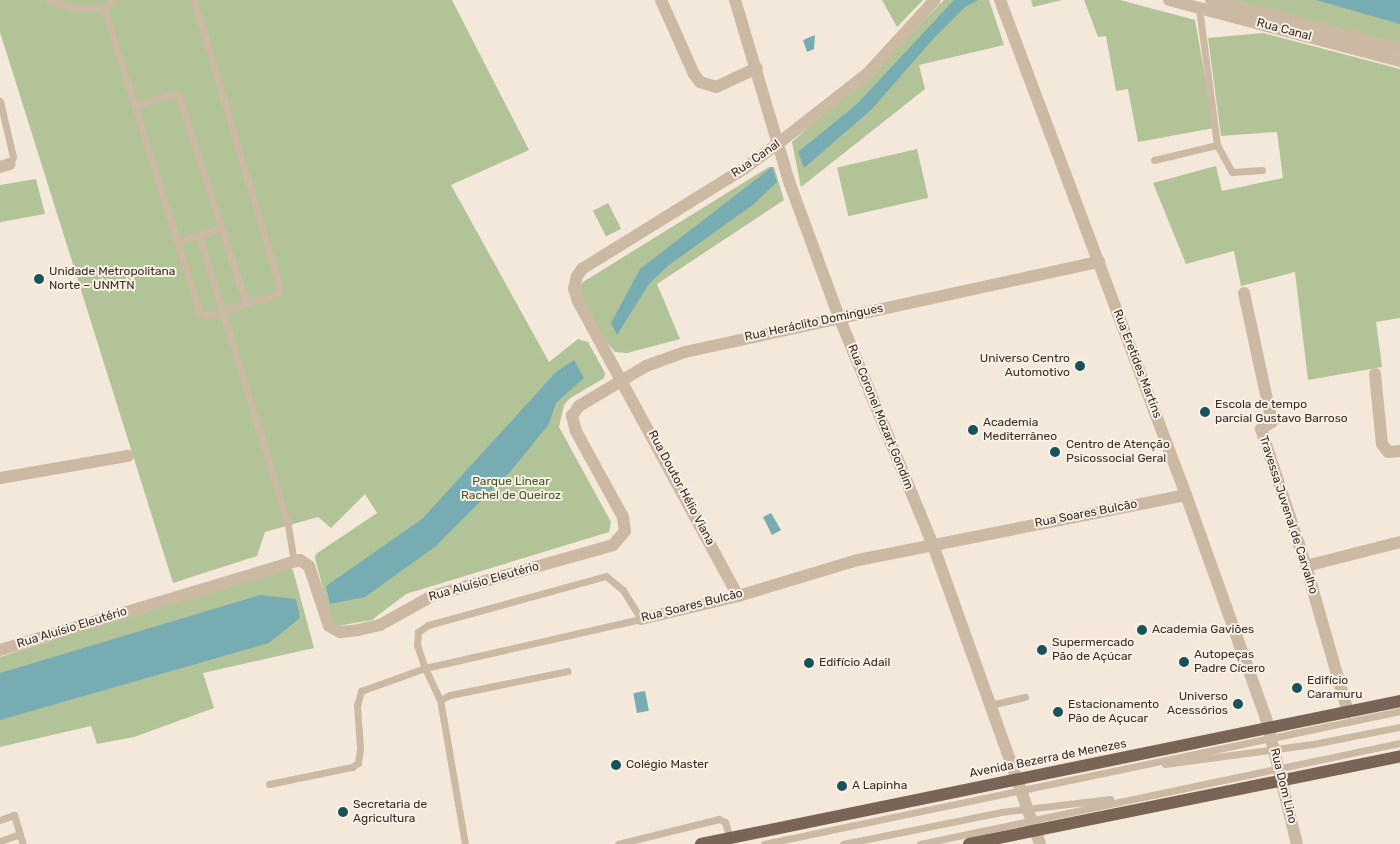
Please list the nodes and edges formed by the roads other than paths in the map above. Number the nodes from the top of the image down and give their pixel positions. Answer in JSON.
{"nodes":[{"id":1,"x":49,"y":0,"type":"edge"},
{"id":2,"x":114,"y":0,"type":"edge"},
{"id":3,"x":194,"y":0,"type":"edge"},
{"id":4,"x":660,"y":0,"type":"edge"},
{"id":5,"x":735,"y":0,"type":"edge"},
{"id":6,"x":935,"y":0,"type":"edge"},
{"id":7,"x":1000,"y":0,"type":"edge"},
{"id":8,"x":1169,"y":0,"type":"edge"},
{"id":9,"x":1212,"y":0,"type":"edge"},
{"id":10,"x":104,"y":8,"type":"junction"},
{"id":11,"x":1199,"y":8,"type":"junction"},
{"id":12,"x":1400,"y":49,"type":"edge"},
{"id":13,"x":1400,"y":61,"type":"edge"},
{"id":14,"x":757,"y":68,"type":"junction"},
{"id":15,"x":0,"y":101,"type":"edge"},
{"id":16,"x":134,"y":106,"type":"junction"},
{"id":17,"x":780,"y":142,"type":"junction"},
{"id":18,"x":1217,"y":145,"type":"junction"},
{"id":19,"x":1154,"y":160,"type":"dead end"},
{"id":20,"x":5,"y":165,"type":"edge"},
{"id":21,"x":1262,"y":170,"type":"dead end"},
{"id":22,"x":222,"y":228,"type":"junction"},
{"id":23,"x":200,"y":235,"type":"junction"},
{"id":24,"x":177,"y":242,"type":"junction"},
{"id":25,"x":1099,"y":262,"type":"junction"},
{"id":26,"x":1244,"y":293,"type":"dead end"},
{"id":27,"x":246,"y":304,"type":"junction"},
{"id":28,"x":223,"y":311,"type":"junction"},
{"id":29,"x":839,"y":317,"type":"junction"},
{"id":30,"x":1375,"y":374,"type":"dead end"},
{"id":31,"x":624,"y":380,"type":"junction"},
{"id":32,"x":1400,"y":451,"type":"edge"},
{"id":33,"x":128,"y":456,"type":"dead end"},
{"id":34,"x":0,"y":478,"type":"edge"},
{"id":35,"x":1186,"y":495,"type":"junction"},
{"id":36,"x":1400,"y":542,"type":"edge"},
{"id":37,"x":933,"y":545,"type":"junction"},
{"id":38,"x":294,"y":561,"type":"junction"},
{"id":39,"x":1306,"y":566,"type":"junction"},
{"id":40,"x":738,"y":596,"type":"junction"},
{"id":41,"x":641,"y":619,"type":"junction"},
{"id":42,"x":0,"y":650,"type":"edge"},
{"id":43,"x":425,"y":668,"type":"junction"},
{"id":44,"x":568,"y":671,"type":"dead end"},
{"id":45,"x":1025,"y":697,"type":"dead end"},
{"id":46,"x":440,"y":700,"type":"junction"},
{"id":47,"x":1400,"y":701,"type":"edge"},
{"id":48,"x":990,"y":705,"type":"junction"},
{"id":49,"x":1400,"y":711,"type":"edge"},
{"id":50,"x":1348,"y":712,"type":"junction"},
{"id":51,"x":1400,"y":727,"type":"edge"},
{"id":52,"x":1271,"y":738,"type":"junction"},
{"id":53,"x":1400,"y":743,"type":"edge"},
{"id":54,"x":1400,"y":756,"type":"edge"},
{"id":55,"x":1157,"y":764,"type":"junction"},
{"id":56,"x":1281,"y":774,"type":"junction"},
{"id":57,"x":1016,"y":779,"type":"junction"},
{"id":58,"x":269,"y":784,"type":"dead end"},
{"id":59,"x":1021,"y":792,"type":"junction"},
{"id":60,"x":1137,"y":796,"type":"junction"},
{"id":61,"x":1033,"y":819,"type":"junction"},
{"id":62,"x":0,"y":820,"type":"edge"},
{"id":63,"x":20,"y":834,"type":"junction"},
{"id":64,"x":730,"y":838,"type":"junction"},
{"id":65,"x":0,"y":841,"type":"edge"},
{"id":66,"x":23,"y":844,"type":"edge"},
{"id":67,"x":465,"y":844,"type":"edge"},
{"id":68,"x":618,"y":844,"type":"edge"},
{"id":69,"x":701,"y":844,"type":"edge"},
{"id":70,"x":764,"y":844,"type":"edge"},
{"id":71,"x":843,"y":844,"type":"edge"},
{"id":72,"x":920,"y":844,"type":"edge"},
{"id":73,"x":969,"y":844,"type":"edge"},
{"id":74,"x":1040,"y":844,"type":"edge"},
{"id":75,"x":1297,"y":844,"type":"edge"}],
"edges":[{"from":1,"to":10,"type":"lane"},
{"from":2,"to":10,"type":"lane"},
{"from":3,"to":27,"type":"lane"},
{"from":4,"to":14,"type":"street"},
{"from":5,"to":14,"type":"street","name":"Rua Coronel Mozart Gondim"},
{"from":6,"to":17,"type":"street","name":"Rua Canal"},
{"from":7,"to":25,"type":"street","name":"Rua Eretides Martins"},
{"from":8,"to":11,"type":"street","name":"Rua Canal"},
{"from":9,"to":12,"type":"street"},
{"from":10,"to":16,"type":"lane"},
{"from":11,"to":13,"type":"street","name":"Rua Canal"},
{"from":11,"to":18,"type":"lane"},
{"from":14,"to":17,"type":"street","name":"Rua Coronel Mozart Gondim"},
{"from":15,"to":20,"type":"lane"},
{"from":16,"to":22,"type":"lane"},
{"from":16,"to":24,"type":"lane"},
{"from":17,"to":29,"type":"street","name":"Rua Coronel Mozart Gondim"},
{"from":17,"to":31,"type":"street","name":"Rua Canal"},
{"from":18,"to":19,"type":"lane"},
{"from":18,"to":21,"type":"lane"},
{"from":22,"to":23,"type":"lane"},
{"from":22,"to":27,"type":"lane"},
{"from":23,"to":24,"type":"lane"},
{"from":23,"to":28,"type":"lane"},
{"from":24,"to":28,"type":"lane"},
{"from":25,"to":29,"type":"street","name":"Rua Heráclito Domingues"},
{"from":25,"to":35,"type":"street","name":"Rua Eretides Martins"},
{"from":26,"to":39,"type":"street","name":"Travessa Juvenal de Carvalho"},
{"from":27,"to":28,"type":"lane"},
{"from":28,"to":38,"type":"lane"},
{"from":29,"to":31,"type":"street","name":"Rua Heráclito Domingues"},
{"from":29,"to":37,"type":"street","name":"Rua Coronel Mozart Gondim"},
{"from":30,"to":32,"type":"street"},
{"from":31,"to":38,"type":"street","name":"Rua Aluísio Eleutério"},
{"from":31,"to":40,"type":"street","name":"Rua Doutor Hélio Viana"},
{"from":33,"to":34,"type":"street"},
{"from":35,"to":37,"type":"street","name":"Rua Soares Bulcão"},
{"from":35,"to":52,"type":"street","name":"Rua Eretides Martins"},
{"from":36,"to":39,"type":"street"},
{"from":37,"to":40,"type":"street","name":"Rua Soares Bulcão"},
{"from":37,"to":48,"type":"street","name":"Rua Coronel Mozart Gondim"},
{"from":38,"to":42,"type":"street","name":"Rua Aluísio Eleutério"},
{"from":39,"to":50,"type":"street","name":"Travessa Juvenal de Carvalho"},
{"from":40,"to":41,"type":"street","name":"Rua Soares Bulcão"},
{"from":41,"to":43,"type":"lane","name":"Rua Soares Bulcão"},
{"from":41,"to":43,"type":"lane"},
{"from":43,"to":46,"type":"lane"},
{"from":43,"to":58,"type":"lane","name":"Rua Soares Bulcão"},
{"from":44,"to":46,"type":"lane"},
{"from":45,"to":48,"type":"lane"},
{"from":46,"to":67,"type":"lane"},
{"from":47,"to":50,"type":"main road","name":"Avenida Bezerra de Menezes"},
{"from":48,"to":57,"type":"street","name":"Rua Coronel Mozart Gondim"},
{"from":49,"to":52,"type":"lane","name":"Avenida Bezerra de Menezes"},
{"from":50,"to":52,"type":"main road","name":"Avenida Bezerra de Menezes"},
{"from":51,"to":52,"type":"lane","name":"Avenida Bezerra de Menezes"},
{"from":52,"to":55,"type":"lane","name":"Avenida Bezerra de Menezes"},
{"from":52,"to":55,"type":"lane","name":"Avenida Bezerra de Menezes"},
{"from":52,"to":56,"type":"street","name":"Rua Dom Lino"},
{"from":52,"to":57,"type":"main road","name":"Avenida Bezerra de Menezes"},
{"from":53,"to":56,"type":"lane"},
{"from":54,"to":56,"type":"main road"},
{"from":55,"to":59,"type":"lane","name":"Avenida Bezerra de Menezes"},
{"from":56,"to":60,"type":"lane"},
{"from":56,"to":61,"type":"main road"},
{"from":56,"to":75,"type":"street","name":"Rua Dom Lino"},
{"from":57,"to":59,"type":"street","name":"Rua Coronel Mozart Gondim"},
{"from":57,"to":64,"type":"main road","name":"Avenida Bezerra de Menezes"},
{"from":59,"to":61,"type":"street","name":"Rua Coronel Mozart Gondim"},
{"from":59,"to":70,"type":"lane","name":"Avenida Bezerra de Menezes"},
{"from":60,"to":61,"type":"lane"},
{"from":60,"to":61,"type":"lane"},
{"from":61,"to":71,"type":"lane"},
{"from":61,"to":72,"type":"lane"},
{"from":61,"to":73,"type":"main road"},
{"from":61,"to":74,"type":"street","name":"Rua Coronel Mozart Gondim"},
{"from":62,"to":63,"type":"lane"},
{"from":63,"to":65,"type":"lane"},
{"from":63,"to":66,"type":"lane"},
{"from":64,"to":68,"type":"lane"},
{"from":64,"to":69,"type":"main road","name":"Avenida Bezerra de Menezes"}]}
